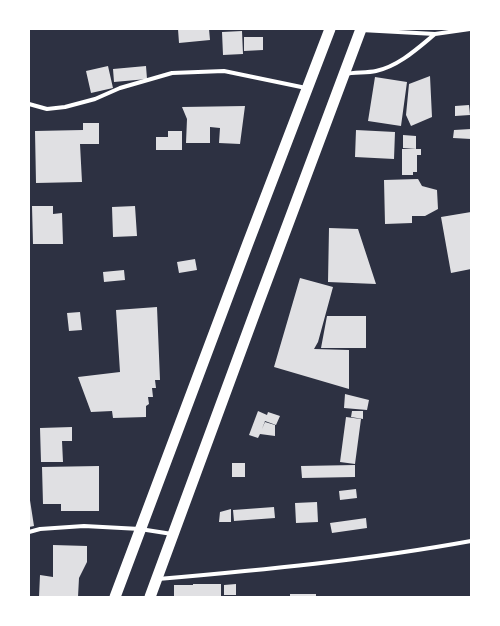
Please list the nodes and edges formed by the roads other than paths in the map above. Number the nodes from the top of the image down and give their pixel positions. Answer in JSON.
{"nodes":[{"id":1,"x":361,"y":29,"type":"edge"},
{"id":2,"x":470,"y":29,"type":"edge"},
{"id":3,"x":327,"y":30,"type":"edge"},
{"id":4,"x":435,"y":34,"type":"junction"},
{"id":5,"x":345,"y":74,"type":"junction"},
{"id":6,"x":307,"y":88,"type":"junction"},
{"id":7,"x":29,"y":104,"type":"edge"},
{"id":8,"x":140,"y":529,"type":"junction"},
{"id":9,"x":29,"y":532,"type":"edge"},
{"id":10,"x":173,"y":534,"type":"junction"},
{"id":11,"x":471,"y":540,"type":"edge"},
{"id":12,"x":157,"y":579,"type":"junction"},
{"id":13,"x":115,"y":597,"type":"edge"},
{"id":14,"x":150,"y":597,"type":"edge"}],
"edges":[{"from":1,"to":4,"type":"street"},
{"from":1,"to":5,"type":"highway"},
{"from":2,"to":4,"type":"street"},
{"from":3,"to":6,"type":"highway"},
{"from":4,"to":5,"type":"street"},
{"from":5,"to":10,"type":"highway"},
{"from":6,"to":7,"type":"street"},
{"from":6,"to":8,"type":"highway"},
{"from":8,"to":9,"type":"street"},
{"from":8,"to":10,"type":"street"},
{"from":8,"to":13,"type":"highway"},
{"from":10,"to":12,"type":"highway"},
{"from":11,"to":12,"type":"street"},
{"from":12,"to":14,"type":"highway"}]}
